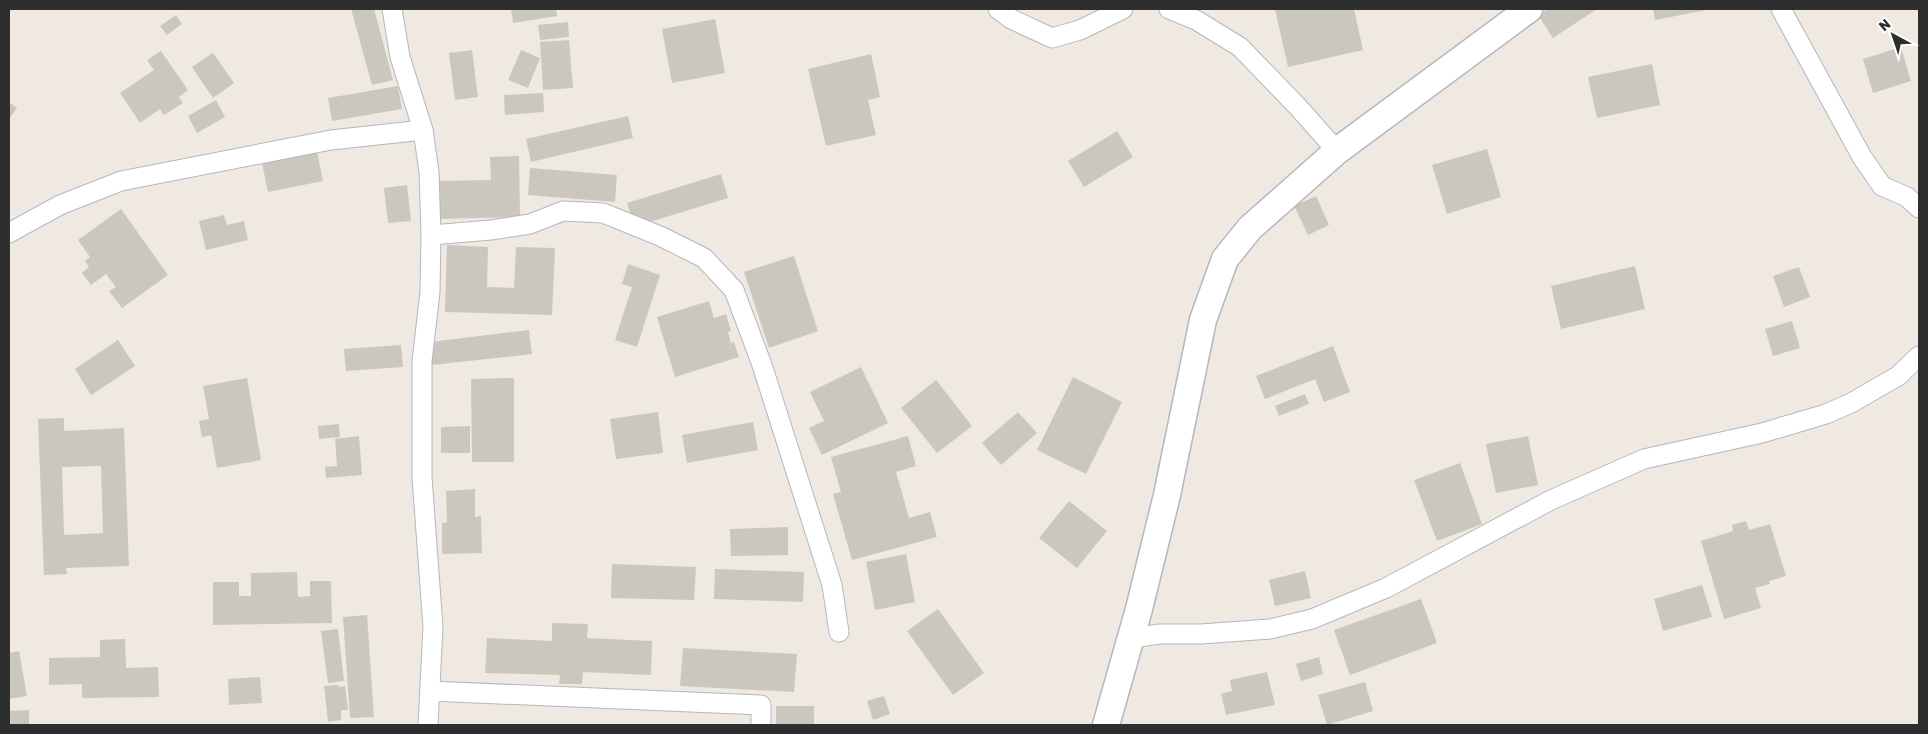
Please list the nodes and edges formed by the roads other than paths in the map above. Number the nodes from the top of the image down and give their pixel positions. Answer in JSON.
{"nodes":[{"id":1,"x":392,"y":9,"type":"edge"},
{"id":2,"x":998,"y":9,"type":"edge"},
{"id":3,"x":1123,"y":9,"type":"edge"},
{"id":4,"x":1169,"y":9,"type":"edge"},
{"id":5,"x":1529,"y":9,"type":"edge"},
{"id":6,"x":1781,"y":9,"type":"edge"},
{"id":7,"x":423,"y":130,"type":"junction"},
{"id":8,"x":1337,"y":151,"type":"junction"},
{"id":9,"x":1915,"y":200,"type":"edge"},
{"id":10,"x":9,"y":233,"type":"edge"},
{"id":11,"x":431,"y":235,"type":"junction"},
{"id":12,"x":1919,"y":356,"type":"edge"},
{"id":13,"x":839,"y":632,"type":"dead end"},
{"id":14,"x":1131,"y":638,"type":"junction"},
{"id":15,"x":430,"y":691,"type":"junction"},
{"id":16,"x":428,"y":725,"type":"edge"},
{"id":17,"x":761,"y":725,"type":"edge"},
{"id":18,"x":1106,"y":725,"type":"edge"}],
"edges":[{"from":1,"to":7,"type":"street"},
{"from":2,"to":3,"type":"street"},
{"from":4,"to":8,"type":"street"},
{"from":5,"to":8,"type":"main road"},
{"from":6,"to":9,"type":"street"},
{"from":7,"to":10,"type":"street"},
{"from":7,"to":11,"type":"street"},
{"from":8,"to":14,"type":"main road"},
{"from":11,"to":13,"type":"street"},
{"from":11,"to":15,"type":"street"},
{"from":12,"to":14,"type":"street"},
{"from":14,"to":18,"type":"main road"},
{"from":15,"to":16,"type":"street"},
{"from":15,"to":17,"type":"street"}]}
